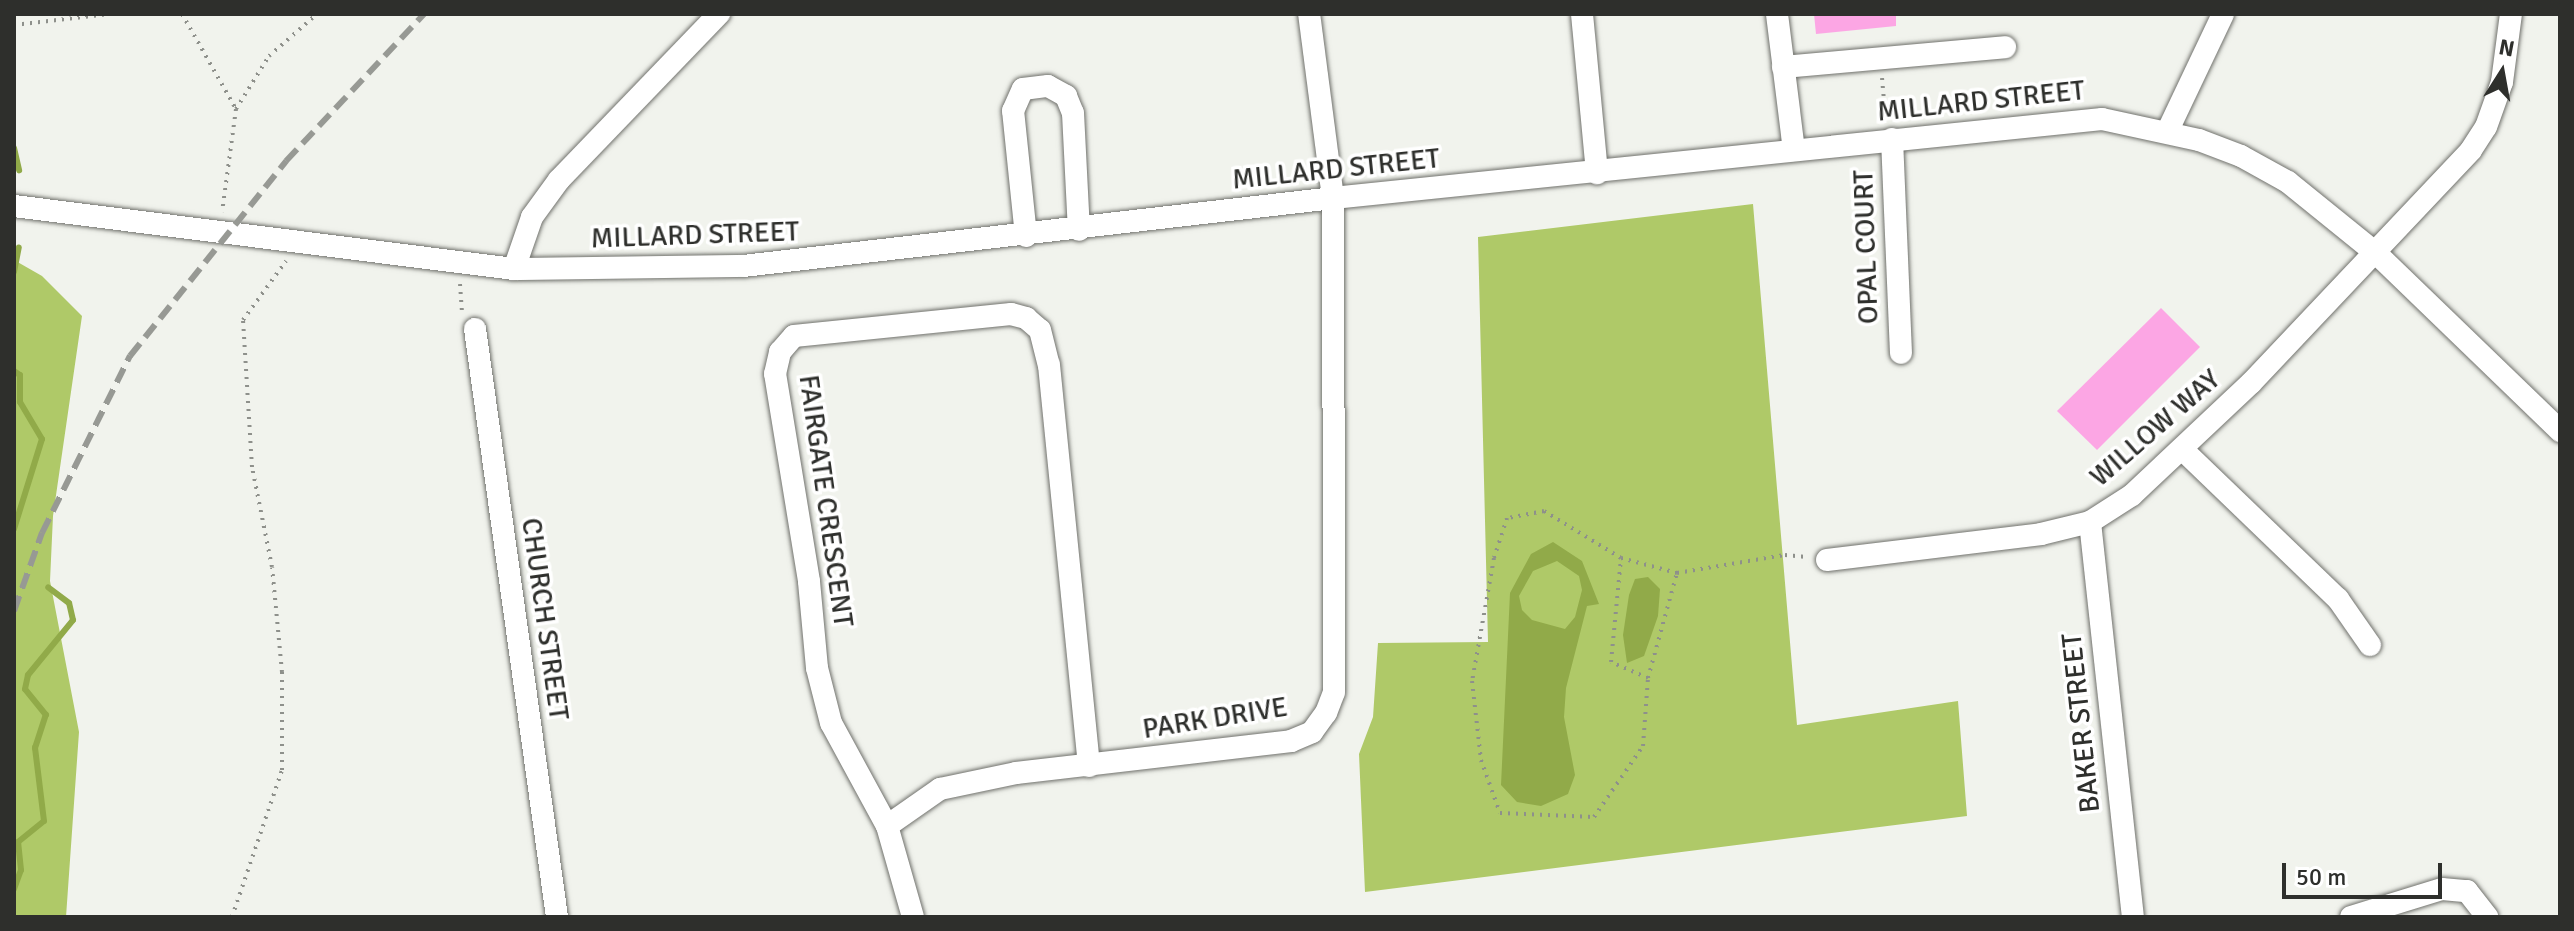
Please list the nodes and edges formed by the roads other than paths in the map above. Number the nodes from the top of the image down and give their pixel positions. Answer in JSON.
{"nodes":[{"id":1,"x":719,"y":14,"type":"edge"},
{"id":2,"x":1309,"y":14,"type":"edge"},
{"id":3,"x":1582,"y":14,"type":"edge"},
{"id":4,"x":1777,"y":14,"type":"edge"},
{"id":5,"x":2223,"y":14,"type":"edge"},
{"id":6,"x":2511,"y":14,"type":"edge"},
{"id":7,"x":2005,"y":47,"type":"dead end"},
{"id":8,"x":1783,"y":67,"type":"junction"},
{"id":9,"x":2168,"y":130,"type":"junction"},
{"id":10,"x":1892,"y":139,"type":"junction"},
{"id":11,"x":1794,"y":150,"type":"junction"},
{"id":12,"x":1597,"y":173,"type":"junction"},
{"id":13,"x":1333,"y":198,"type":"junction"},
{"id":14,"x":14,"y":206,"type":"edge"},
{"id":15,"x":1079,"y":230,"type":"junction"},
{"id":16,"x":1026,"y":236,"type":"junction"},
{"id":17,"x":2377,"y":254,"type":"junction"},
{"id":18,"x":514,"y":269,"type":"junction"},
{"id":19,"x":475,"y":329,"type":"road end"},
{"id":20,"x":1901,"y":353,"type":"dead end"},
{"id":21,"x":2560,"y":431,"type":"edge"},
{"id":22,"x":2184,"y":451,"type":"junction"},
{"id":23,"x":2090,"y":522,"type":"junction"},
{"id":24,"x":1827,"y":560,"type":"road end"},
{"id":25,"x":2370,"y":645,"type":"dead end"},
{"id":26,"x":1089,"y":766,"type":"junction"},
{"id":27,"x":887,"y":826,"type":"junction"},
{"id":28,"x":557,"y":917,"type":"edge"},
{"id":29,"x":913,"y":917,"type":"edge"},
{"id":30,"x":2133,"y":917,"type":"edge"},
{"id":31,"x":2351,"y":917,"type":"edge"},
{"id":32,"x":2487,"y":917,"type":"edge"}],
"edges":[{"from":1,"to":18,"type":"street"},
{"from":2,"to":13,"type":"street","name":"PARK DRIVE"},
{"from":3,"to":12,"type":"street"},
{"from":4,"to":8,"type":"street"},
{"from":5,"to":9,"type":"street"},
{"from":6,"to":17,"type":"street","name":"WILLOW WAY"},
{"from":7,"to":8,"type":"street"},
{"from":8,"to":11,"type":"street"},
{"from":9,"to":10,"type":"street","name":"MILLARD STREET"},
{"from":9,"to":17,"type":"street","name":"MILLARD STREET"},
{"from":10,"to":11,"type":"street","name":"MILLARD STREET"},
{"from":10,"to":20,"type":"street","name":"OPAL COURT"},
{"from":11,"to":12,"type":"street","name":"MILLARD STREET"},
{"from":12,"to":13,"type":"street","name":"MILLARD STREET"},
{"from":13,"to":15,"type":"street","name":"MILLARD STREET"},
{"from":13,"to":26,"type":"street","name":"PARK DRIVE"},
{"from":14,"to":18,"type":"street","name":"MILLARD STREET"},
{"from":15,"to":16,"type":"street","name":"MILLARD STREET"},
{"from":15,"to":16,"type":"street"},
{"from":16,"to":18,"type":"street","name":"MILLARD STREET"},
{"from":17,"to":21,"type":"street","name":"MILLARD STREET"},
{"from":17,"to":22,"type":"street","name":"WILLOW WAY"},
{"from":19,"to":28,"type":"street","name":"CHURCH STREET"},
{"from":22,"to":23,"type":"street","name":"WILLOW WAY"},
{"from":22,"to":25,"type":"street"},
{"from":23,"to":24,"type":"street","name":"WILLOW WAY"},
{"from":23,"to":30,"type":"street","name":"BAKER STREET"},
{"from":26,"to":27,"type":"street","name":"PARK DRIVE"},
{"from":26,"to":27,"type":"street","name":"FAIRGATE CRESCENT"},
{"from":27,"to":29,"type":"street"},
{"from":31,"to":32,"type":"street"}]}
